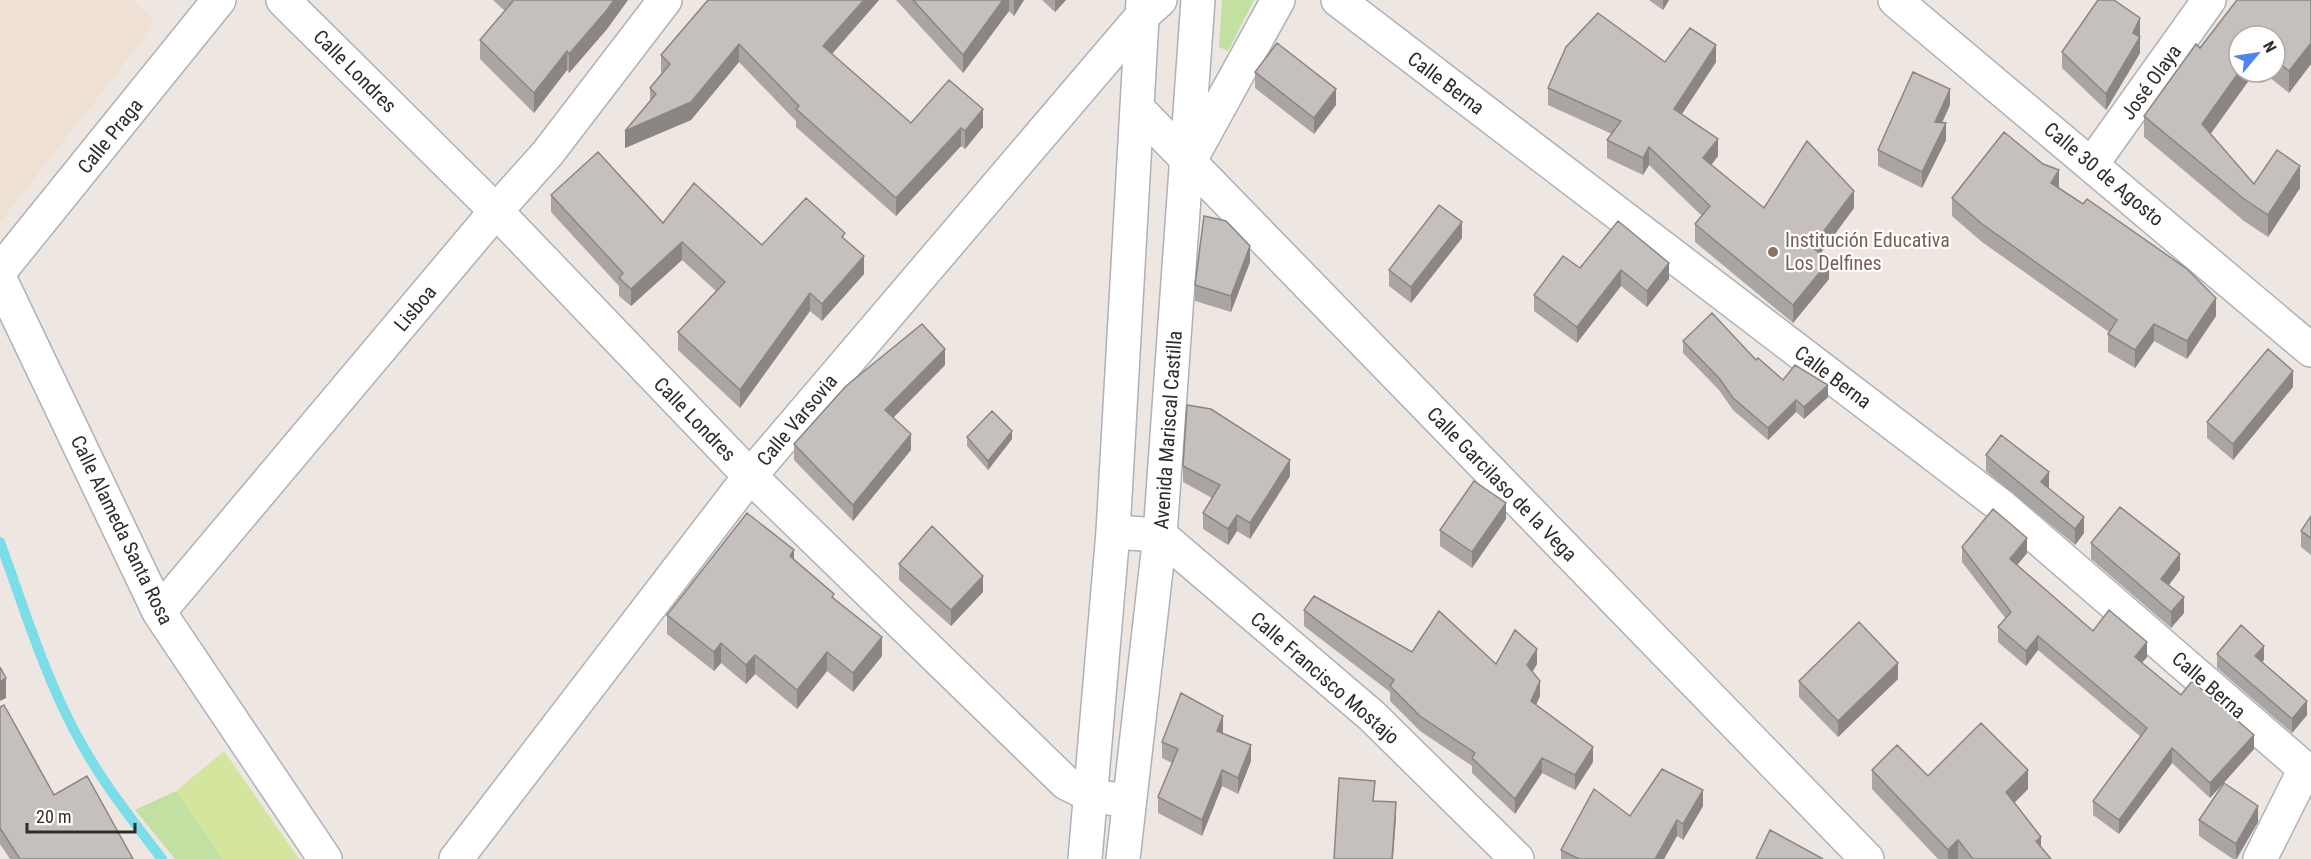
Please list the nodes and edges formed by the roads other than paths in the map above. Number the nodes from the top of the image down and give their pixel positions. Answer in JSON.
{"nodes":[{"id":1,"x":219,"y":0,"type":"edge"},
{"id":2,"x":283,"y":0,"type":"edge"},
{"id":3,"x":665,"y":0,"type":"edge"},
{"id":4,"x":1198,"y":0,"type":"edge"},
{"id":5,"x":1278,"y":0,"type":"edge"},
{"id":6,"x":1338,"y":0,"type":"edge"},
{"id":7,"x":1895,"y":0,"type":"edge"},
{"id":8,"x":2209,"y":0,"type":"edge"},
{"id":9,"x":1149,"y":5,"type":"edge"},
{"id":10,"x":1138,"y":110,"type":"junction"},
{"id":11,"x":1189,"y":162,"type":"junction"},
{"id":12,"x":2092,"y":164,"type":"junction"},
{"id":13,"x":496,"y":211,"type":"junction"},
{"id":14,"x":0,"y":271,"type":"edge"},
{"id":15,"x":0,"y":279,"type":"edge"},
{"id":16,"x":2311,"y":350,"type":"edge"},
{"id":17,"x":750,"y":476,"type":"junction"},
{"id":18,"x":1113,"y":532,"type":"junction"},
{"id":19,"x":1160,"y":536,"type":"junction"},
{"id":20,"x":159,"y":612,"type":"junction"},
{"id":21,"x":2308,"y":772,"type":"edge"},
{"id":22,"x":1092,"y":796,"type":"junction"},
{"id":23,"x":1130,"y":801,"type":"junction"},
{"id":24,"x":467,"y":855,"type":"edge"},
{"id":25,"x":325,"y":859,"type":"edge"},
{"id":26,"x":1085,"y":859,"type":"edge"},
{"id":27,"x":1123,"y":859,"type":"edge"},
{"id":28,"x":1517,"y":859,"type":"edge"},
{"id":29,"x":1867,"y":859,"type":"edge"},
{"id":30,"x":2260,"y":859,"type":"edge"}],
"edges":[{"from":1,"to":14,"type":"street","name":"Calle Praga"},
{"from":2,"to":13,"type":"street","name":"Calle Londres"},
{"from":3,"to":13,"type":"street","name":"Lisboa"},
{"from":4,"to":11,"type":"street","name":"Avenida Mariscal Castilla"},
{"from":5,"to":11,"type":"street"},
{"from":6,"to":21,"type":"street","name":"Calle Berna"},
{"from":7,"to":12,"type":"street","name":"Calle 30 de Agosto"},
{"from":8,"to":12,"type":"street","name":"José Olaya"},
{"from":9,"to":10,"type":"street"},
{"from":9,"to":17,"type":"street","name":"Calle Varsovia"},
{"from":10,"to":11,"type":"street","name":"Calle Garcilaso de la Vega"},
{"from":10,"to":18,"type":"street"},
{"from":11,"to":19,"type":"street","name":"Avenida Mariscal Castilla"},
{"from":11,"to":29,"type":"street","name":"Calle Garcilaso de la Vega"},
{"from":12,"to":16,"type":"street","name":"Calle 30 de Agosto"},
{"from":13,"to":17,"type":"street","name":"Calle Londres"},
{"from":13,"to":20,"type":"street","name":"Lisboa"},
{"from":15,"to":20,"type":"street","name":"Calle Alameda Santa Rosa"},
{"from":17,"to":22,"type":"street","name":"Calle Londres"},
{"from":17,"to":24,"type":"street","name":"Calle Varsovia"},
{"from":18,"to":19,"type":"street"},
{"from":18,"to":22,"type":"street"},
{"from":19,"to":23,"type":"street","name":"Avenida Mariscal Castilla"},
{"from":19,"to":28,"type":"street","name":"Calle Francisco Mostajo"},
{"from":20,"to":25,"type":"street","name":"Calle Alameda Santa Rosa"},
{"from":21,"to":30,"type":"street"},
{"from":22,"to":23,"type":"street","name":"Calle Londres"},
{"from":22,"to":26,"type":"street"},
{"from":23,"to":27,"type":"street","name":"Avenida Mariscal Castilla"}]}
